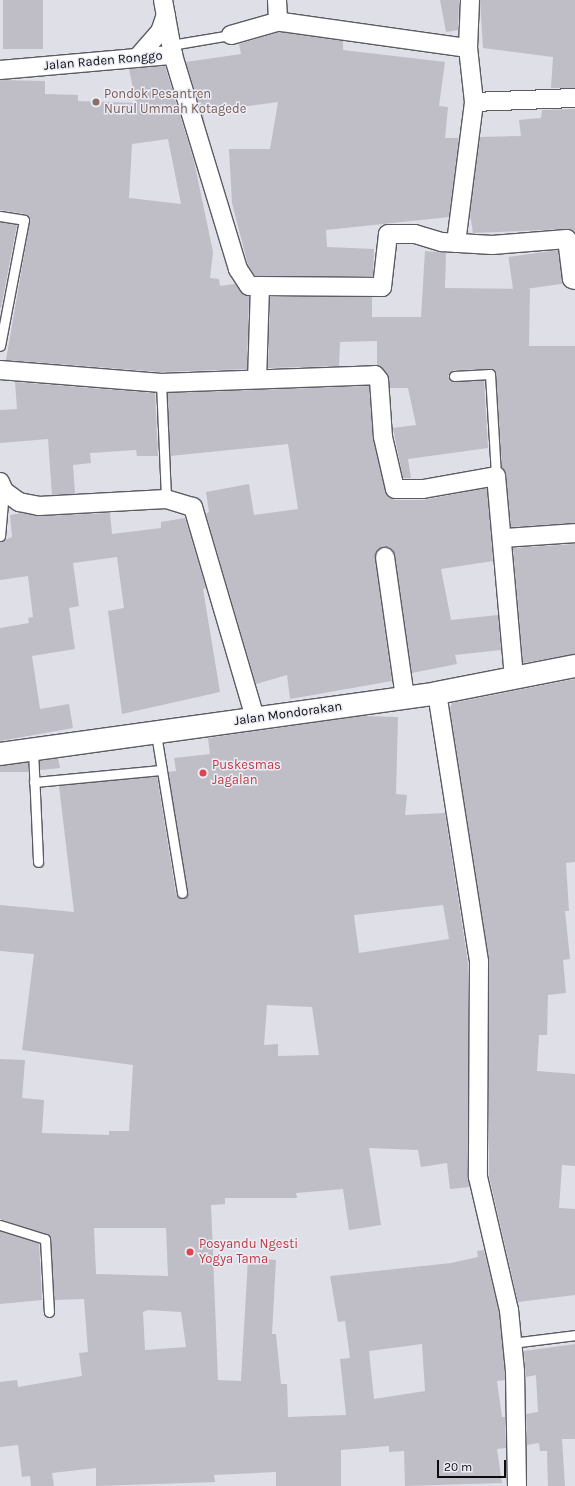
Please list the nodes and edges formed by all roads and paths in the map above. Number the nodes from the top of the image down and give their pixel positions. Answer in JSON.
{"nodes":[{"id":1,"x":277,"y":0,"type":"edge"},
{"id":2,"x":470,"y":0,"type":"edge"},
{"id":3,"x":165,"y":8,"type":"edge"},
{"id":4,"x":280,"y":21,"type":"junction"},
{"id":5,"x":232,"y":35,"type":"joint"},
{"id":6,"x":468,"y":48,"type":"junction"},
{"id":7,"x":172,"y":50,"type":"junction"},
{"id":8,"x":137,"y":58,"type":"junction"},
{"id":9,"x":0,"y":70,"type":"edge"},
{"id":10,"x":575,"y":98,"type":"edge"},
{"id":11,"x":474,"y":102,"type":"junction"},
{"id":12,"x":0,"y":216,"type":"edge"},
{"id":13,"x":456,"y":243,"type":"junction"},
{"id":14,"x":575,"y":280,"type":"edge"},
{"id":15,"x":260,"y":286,"type":"junction"},
{"id":16,"x":0,"y":346,"type":"edge"},
{"id":17,"x":0,"y":370,"type":"edge"},
{"id":18,"x":454,"y":376,"type":"dead end"},
{"id":19,"x":257,"y":380,"type":"junction"},
{"id":20,"x":161,"y":383,"type":"junction"},
{"id":21,"x":496,"y":476,"type":"junction"},
{"id":22,"x":2,"y":486,"type":"edge"},
{"id":23,"x":166,"y":499,"type":"junction"},
{"id":24,"x":575,"y":533,"type":"edge"},
{"id":25,"x":0,"y":536,"type":"edge"},
{"id":26,"x":504,"y":538,"type":"junction"},
{"id":27,"x":385,"y":557,"type":"dead end"},
{"id":28,"x":575,"y":666,"type":"edge"},
{"id":29,"x":514,"y":678,"type":"junction"},
{"id":30,"x":437,"y":693,"type":"junction"},
{"id":31,"x":405,"y":697,"type":"junction"},
{"id":32,"x":255,"y":718,"type":"junction"},
{"id":33,"x":156,"y":734,"type":"junction"},
{"id":34,"x":33,"y":749,"type":"junction"},
{"id":35,"x":0,"y":754,"type":"edge"},
{"id":36,"x":161,"y":770,"type":"junction"},
{"id":37,"x":34,"y":782,"type":"junction"},
{"id":38,"x":38,"y":862,"type":"dead end"},
{"id":39,"x":182,"y":893,"type":"dead end"},
{"id":40,"x":0,"y":1225,"type":"edge"},
{"id":41,"x":49,"y":1312,"type":"dead end"},
{"id":42,"x":575,"y":1335,"type":"edge"},
{"id":43,"x":512,"y":1343,"type":"junction"},
{"id":44,"x":517,"y":1486,"type":"edge"}],
"edges":[{"from":1,"to":4,"type":"street"},
{"from":2,"to":6,"type":"street"},
{"from":3,"to":7,"type":"street","name":"Jalan Raden Ronggo"},
{"from":3,"to":8,"type":"street"},
{"from":4,"to":5,"type":"street"},
{"from":4,"to":6,"type":"street"},
{"from":5,"to":7,"type":"lane"},
{"from":6,"to":11,"type":"street"},
{"from":7,"to":8,"type":"street","name":"Jalan Raden Ronggo"},
{"from":7,"to":15,"type":"street"},
{"from":8,"to":9,"type":"street","name":"Jalan Raden Ronggo"},
{"from":10,"to":11,"type":"street"},
{"from":11,"to":13,"type":"street"},
{"from":12,"to":16,"type":"lane"},
{"from":13,"to":14,"type":"street"},
{"from":13,"to":15,"type":"street"},
{"from":15,"to":19,"type":"street"},
{"from":17,"to":20,"type":"street"},
{"from":18,"to":21,"type":"lane"},
{"from":19,"to":20,"type":"street"},
{"from":19,"to":21,"type":"street"},
{"from":20,"to":23,"type":"lane"},
{"from":21,"to":26,"type":"street"},
{"from":22,"to":23,"type":"street"},
{"from":22,"to":25,"type":"lane"},
{"from":23,"to":32,"type":"street"},
{"from":24,"to":26,"type":"street"},
{"from":26,"to":29,"type":"street"},
{"from":27,"to":31,"type":"street"},
{"from":28,"to":29,"type":"street","name":"Jalan Mondorakan"},
{"from":29,"to":30,"type":"street","name":"Jalan Mondorakan"},
{"from":30,"to":31,"type":"street","name":"Jalan Mondorakan"},
{"from":30,"to":43,"type":"street"},
{"from":31,"to":32,"type":"street","name":"Jalan Mondorakan"},
{"from":32,"to":33,"type":"street","name":"Jalan Mondorakan"},
{"from":33,"to":34,"type":"street","name":"Jalan Mondorakan"},
{"from":33,"to":36,"type":"lane"},
{"from":34,"to":35,"type":"street","name":"Jalan Mondorakan"},
{"from":34,"to":37,"type":"lane"},
{"from":36,"to":37,"type":"lane"},
{"from":36,"to":39,"type":"lane"},
{"from":37,"to":38,"type":"lane"},
{"from":40,"to":41,"type":"lane"},
{"from":42,"to":43,"type":"lane"},
{"from":43,"to":44,"type":"street"}]}
